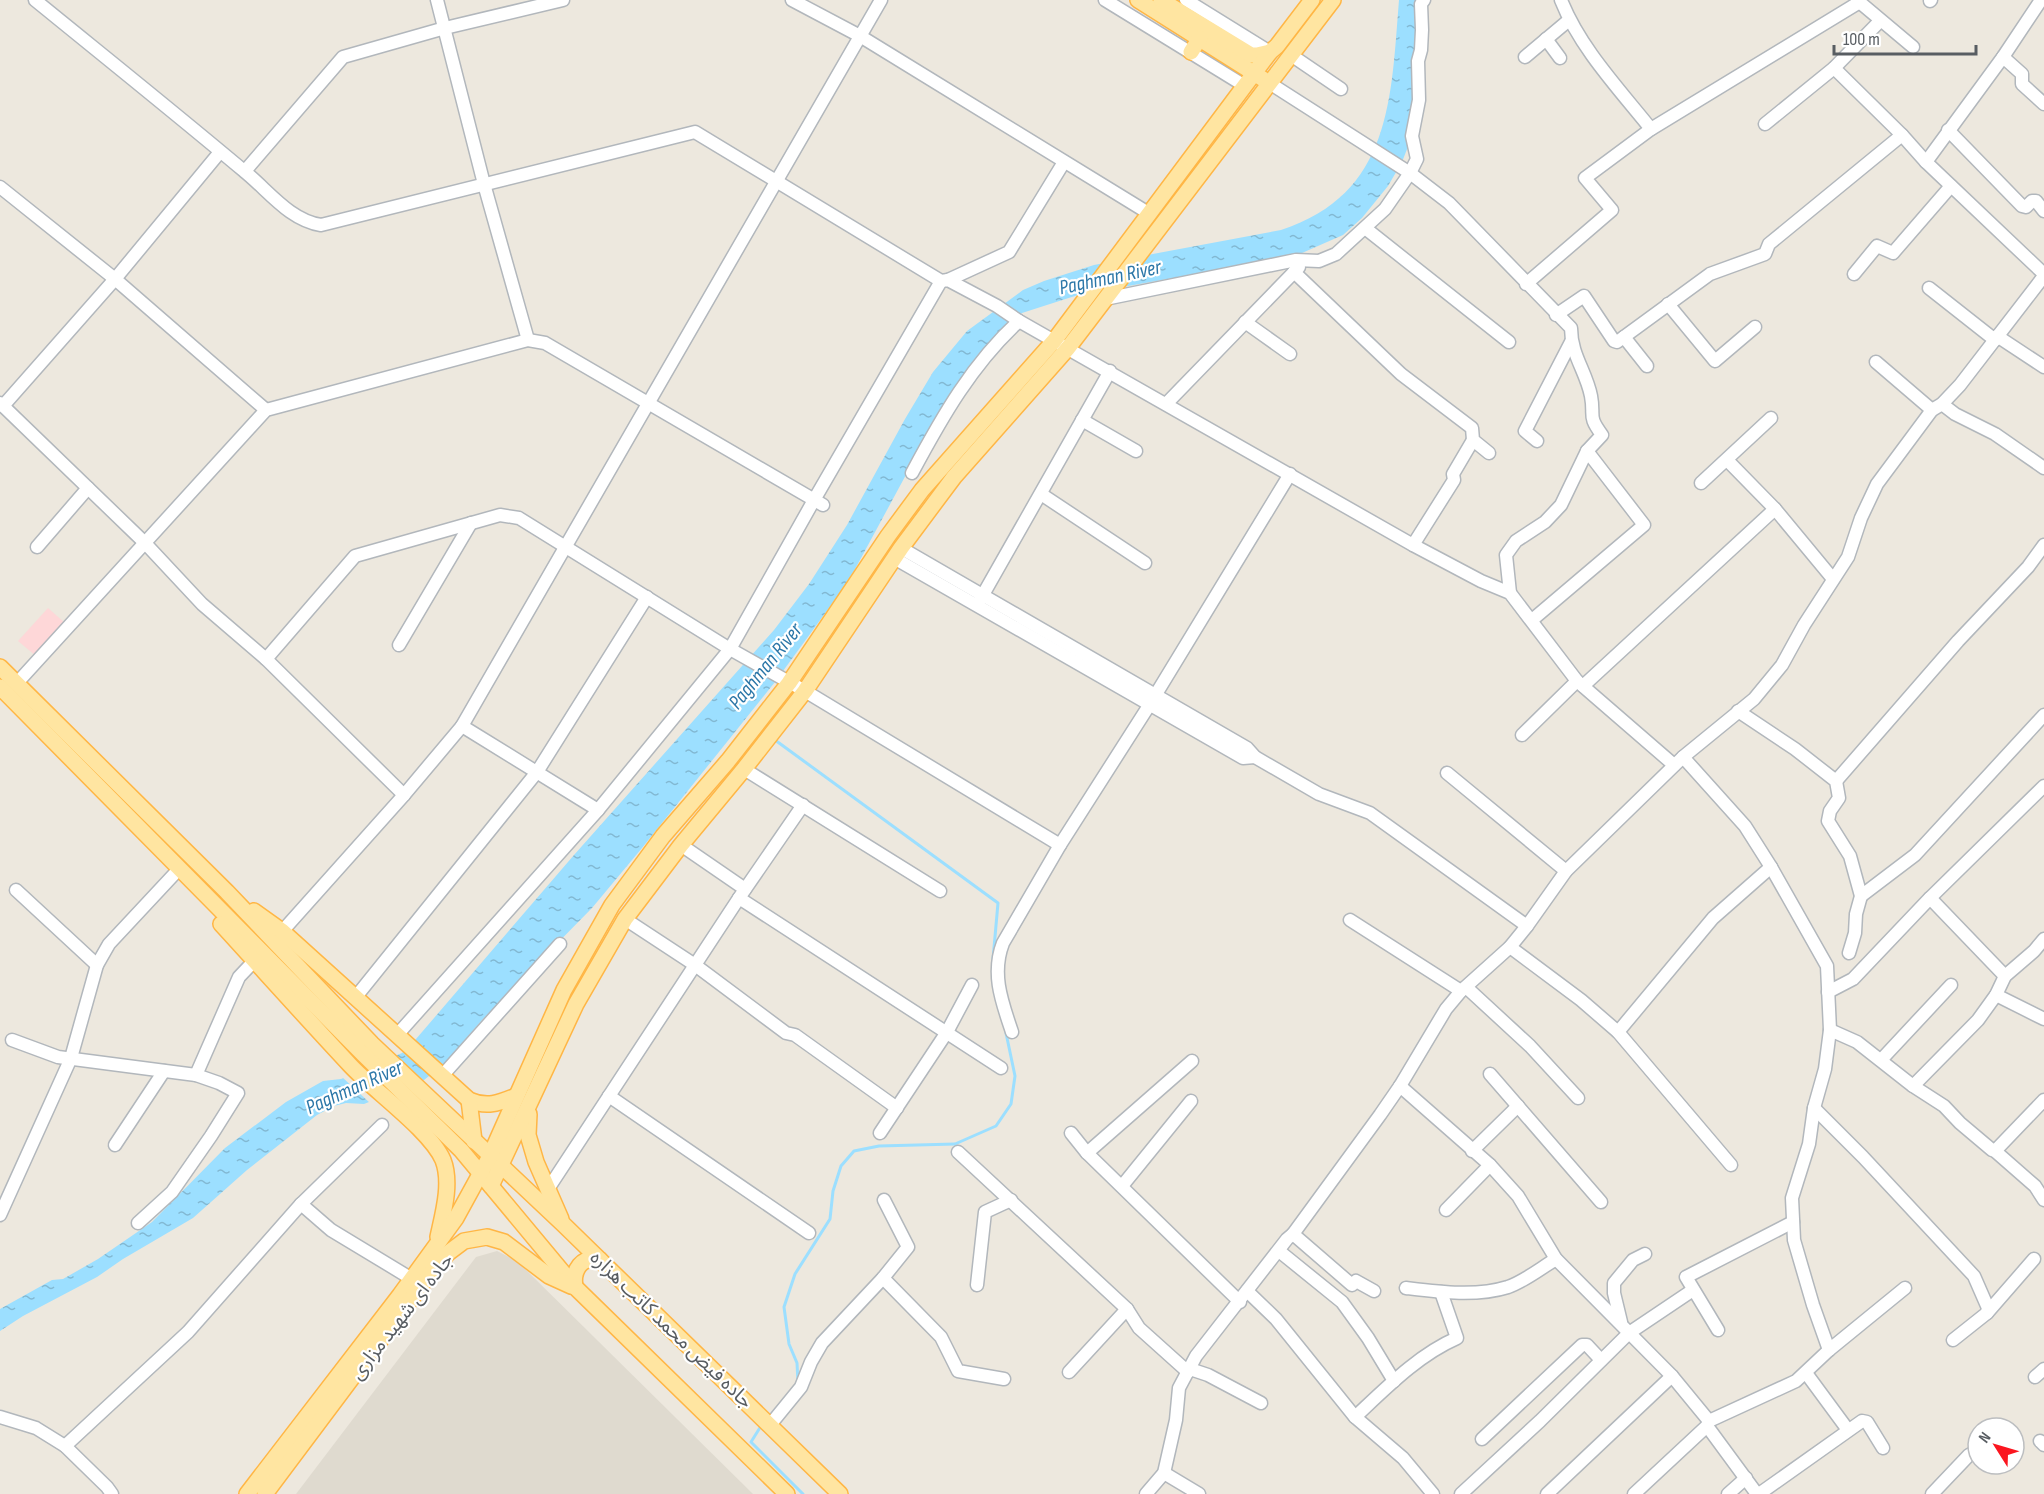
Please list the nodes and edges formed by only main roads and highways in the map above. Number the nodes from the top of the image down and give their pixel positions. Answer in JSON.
{"nodes":[{"id":1,"x":1138,"y":0,"type":"edge"},
{"id":2,"x":1161,"y":0,"type":"edge"},
{"id":3,"x":1312,"y":0,"type":"edge"},
{"id":4,"x":1333,"y":0,"type":"edge"},
{"id":5,"x":1200,"y":38,"type":"junction"},
{"id":6,"x":1191,"y":52,"type":"road end"},
{"id":7,"x":1270,"y":52,"type":"junction"},
{"id":8,"x":1255,"y":73,"type":"junction"},
{"id":9,"x":1270,"y":84,"type":"junction"},
{"id":10,"x":1061,"y":344,"type":"junction"},
{"id":11,"x":0,"y":667,"type":"edge"},
{"id":12,"x":0,"y":687,"type":"edge"},
{"id":13,"x":126,"y":792,"type":"junction"},
{"id":14,"x":113,"y":801,"type":"junction"},
{"id":15,"x":268,"y":946,"type":"junction"},
{"id":16,"x":516,"y":1096,"type":"junction"},
{"id":17,"x":470,"y":1100,"type":"junction"},
{"id":18,"x":410,"y":1101,"type":"junction"},
{"id":19,"x":530,"y":1104,"type":"junction"},
{"id":20,"x":474,"y":1140,"type":"junction"},
{"id":21,"x":496,"y":1161,"type":"junction"},
{"id":22,"x":486,"y":1180,"type":"junction"},
{"id":23,"x":563,"y":1224,"type":"junction"},
{"id":24,"x":436,"y":1246,"type":"junction"},
{"id":25,"x":600,"y":1260,"type":"junction"},
{"id":26,"x":574,"y":1287,"type":"junction"},
{"id":27,"x":247,"y":1494,"type":"edge"},
{"id":28,"x":265,"y":1494,"type":"edge"},
{"id":29,"x":787,"y":1494,"type":"edge"},
{"id":30,"x":840,"y":1494,"type":"edge"}],
"edges":[{"from":1,"to":5,"type":"main road"},
{"from":2,"to":7,"type":"main road"},
{"from":3,"to":7,"type":"main road"},
{"from":4,"to":9,"type":"main road"},
{"from":5,"to":6,"type":"main road"},
{"from":5,"to":8,"type":"main road"},
{"from":7,"to":8,"type":"main road"},
{"from":8,"to":9,"type":"main road"},
{"from":8,"to":10,"type":"main road"},
{"from":9,"to":10,"type":"main road"},
{"from":10,"to":16,"type":"main road"},
{"from":10,"to":19,"type":"main road"},
{"from":11,"to":13,"type":"main road"},
{"from":12,"to":14,"type":"main road"},
{"from":13,"to":14,"type":"main road"},
{"from":13,"to":15,"type":"main road"},
{"from":14,"to":15,"type":"main road"},
{"from":15,"to":17,"type":"main road"},
{"from":15,"to":18,"type":"main road"},
{"from":15,"to":18,"type":"main road"},
{"from":16,"to":17,"type":"main road"},
{"from":16,"to":21,"type":"main road"},
{"from":17,"to":20,"type":"main road"},
{"from":18,"to":20,"type":"main road","name":"جاده فیض محمد کاتب هزاره"},
{"from":18,"to":22,"type":"main road"},
{"from":18,"to":24,"type":"main road"},
{"from":19,"to":21,"type":"main road"},
{"from":19,"to":23,"type":"main road"},
{"from":20,"to":21,"type":"main road","name":"جاده فیض محمد کاتب هزاره"},
{"from":21,"to":22,"type":"main road","name":"جاده ای شهید مزاری"},
{"from":21,"to":23,"type":"main road","name":"جاده فیض محمد کاتب هزاره"},
{"from":22,"to":24,"type":"main road","name":"جاده ای شهید مزاری"},
{"from":22,"to":26,"type":"main road"},
{"from":23,"to":25,"type":"main road","name":"جاده فیض محمد کاتب هزاره"},
{"from":24,"to":27,"type":"main road","name":"جاده ای شهید مزاری"},
{"from":25,"to":26,"type":"main road"},
{"from":25,"to":30,"type":"main road","name":"جاده فیض محمد کاتب هزاره"},
{"from":26,"to":28,"type":"main road","name":"جاده ای شهید مزاری"},
{"from":26,"to":29,"type":"main road"}]}
